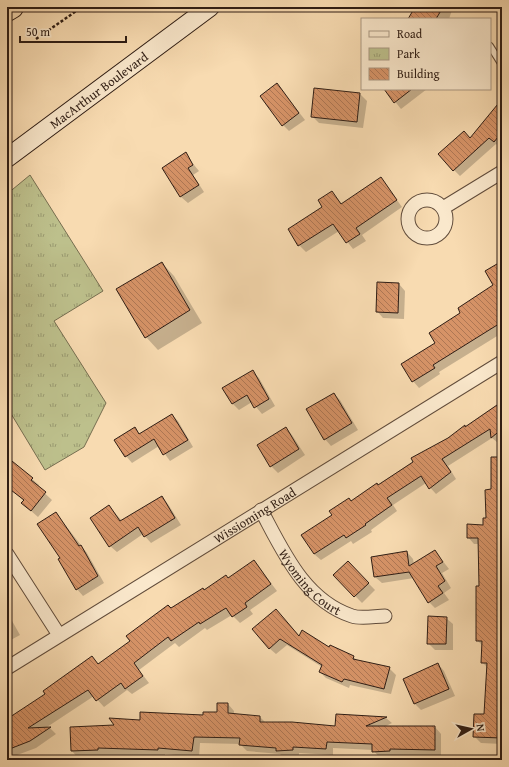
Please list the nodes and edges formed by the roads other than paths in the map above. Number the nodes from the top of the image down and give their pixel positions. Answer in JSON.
{"nodes":[{"id":1,"x":12,"y":7,"type":"edge"},
{"id":2,"x":210,"y":7,"type":"edge"},
{"id":3,"x":7,"y":10,"type":"edge"},
{"id":4,"x":491,"y":48,"type":"edge"},
{"id":5,"x":502,"y":65,"type":"edge"},
{"id":6,"x":7,"y":158,"type":"edge"},
{"id":7,"x":502,"y":172,"type":"edge"},
{"id":8,"x":443,"y":208,"type":"dead end"},
{"id":9,"x":502,"y":362,"type":"edge"},
{"id":10,"x":261,"y":510,"type":"junction"},
{"id":11,"x":7,"y":554,"type":"edge"},
{"id":12,"x":385,"y":616,"type":"dead end"},
{"id":13,"x":59,"y":635,"type":"junction"},
{"id":14,"x":7,"y":668,"type":"edge"}],
"edges":[{"from":1,"to":3,"type":"highway"},
{"from":2,"to":6,"type":"main road","name":"MacArthur Boulevard"},
{"from":4,"to":5,"type":"lane"},
{"from":7,"to":8,"type":"street"},
{"from":9,"to":10,"type":"street","name":"Wissioming Road"},
{"from":10,"to":12,"type":"street","name":"Wyoming Court"},
{"from":10,"to":13,"type":"street","name":"Wissioming Road"},
{"from":11,"to":13,"type":"street"},
{"from":13,"to":14,"type":"street","name":"Wissioming Road"}]}
